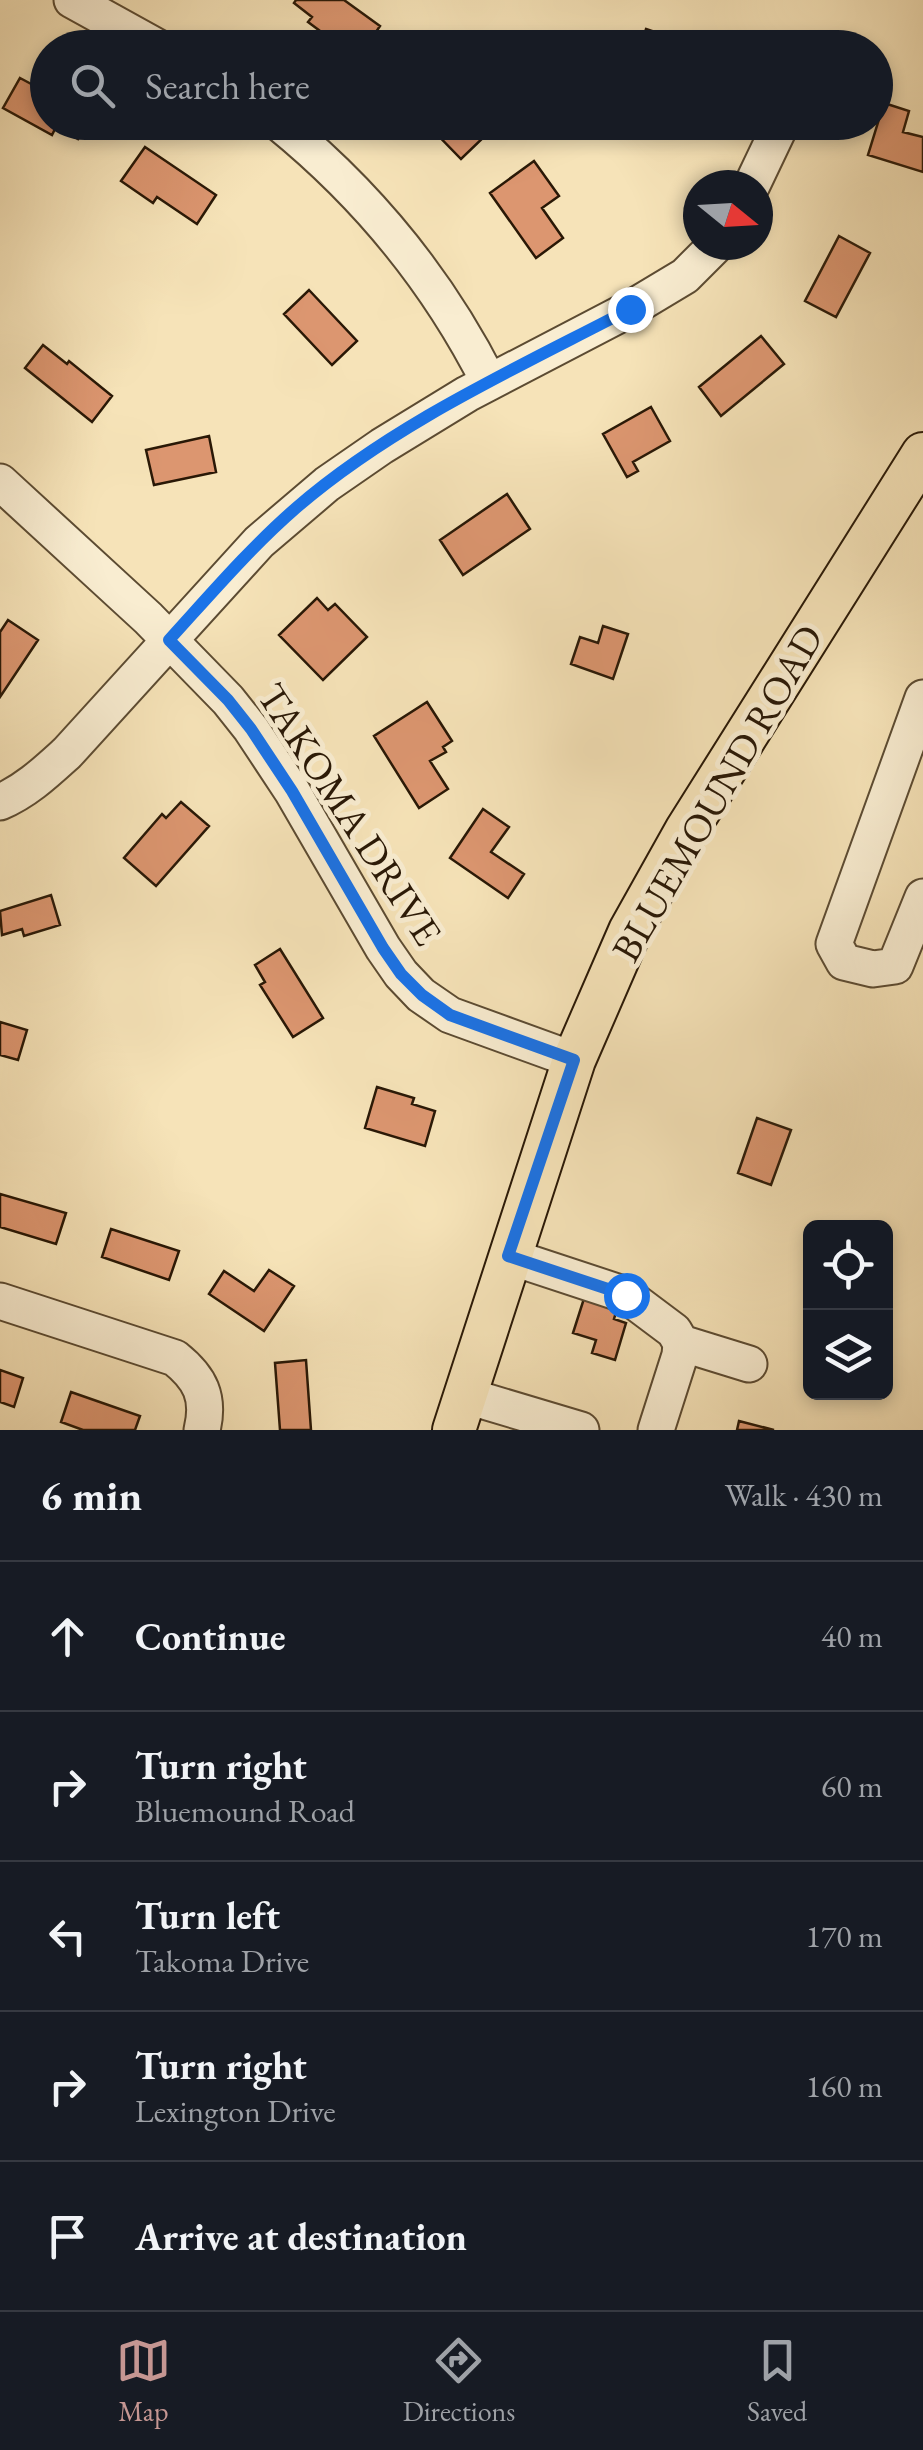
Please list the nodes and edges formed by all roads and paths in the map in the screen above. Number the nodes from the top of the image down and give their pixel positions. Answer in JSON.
{"nodes":[{"id":1,"x":72,"y":0,"type":"edge"},
{"id":2,"x":126,"y":30,"type":"edge"},
{"id":3,"x":299,"y":140,"type":"edge"},
{"id":4,"x":773,"y":140,"type":"edge"},
{"id":5,"x":759,"y":170,"type":"edge"},
{"id":6,"x":701,"y":260,"type":"edge"},
{"id":7,"x":489,"y":382,"type":"junction"},
{"id":8,"x":923,"y":454,"type":"edge"},
{"id":9,"x":0,"y":482,"type":"edge"},
{"id":10,"x":169,"y":640,"type":"junction"},
{"id":11,"x":923,"y":698,"type":"edge"},
{"id":12,"x":0,"y":802,"type":"edge"},
{"id":13,"x":923,"y":897,"type":"edge"},
{"id":14,"x":574,"y":1060,"type":"junction"},
{"id":15,"x":508,"y":1256,"type":"junction"},
{"id":16,"x":0,"y":1301,"type":"edge"},
{"id":17,"x":681,"y":1343,"type":"junction"},
{"id":18,"x":749,"y":1364,"type":"dead end"},
{"id":19,"x":462,"y":1400,"type":"edge"},
{"id":20,"x":202,"y":1430,"type":"edge"},
{"id":21,"x":580,"y":1430,"type":"edge"},
{"id":22,"x":656,"y":1430,"type":"edge"}],
"edges":[{"from":1,"to":2,"type":"street"},
{"from":3,"to":7,"type":"street"},
{"from":4,"to":5,"type":"street"},
{"from":6,"to":7,"type":"street"},
{"from":7,"to":10,"type":"street"},
{"from":8,"to":14,"type":"main road","name":"BLUEMOUND ROAD"},
{"from":9,"to":10,"type":"street","name":"TAKOMA DRIVE"},
{"from":10,"to":12,"type":"street"},
{"from":10,"to":14,"type":"street","name":"TAKOMA DRIVE"},
{"from":11,"to":13,"type":"street"},
{"from":14,"to":15,"type":"main road","name":"BLUEMOUND ROAD"},
{"from":15,"to":17,"type":"street"},
{"from":15,"to":19,"type":"main road","name":"BLUEMOUND ROAD"},
{"from":16,"to":20,"type":"street"},
{"from":17,"to":18,"type":"street"},
{"from":17,"to":22,"type":"street"},
{"from":19,"to":21,"type":"street"}]}
